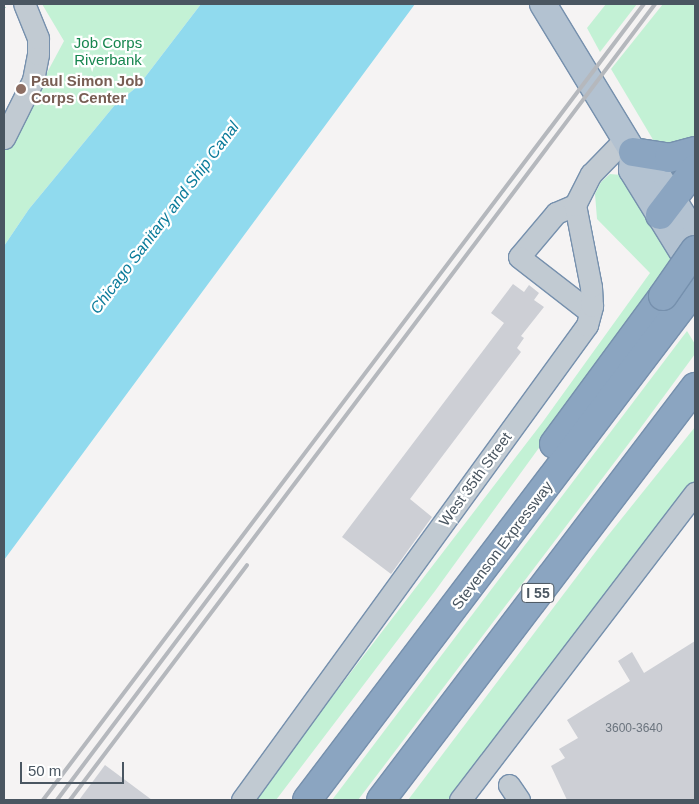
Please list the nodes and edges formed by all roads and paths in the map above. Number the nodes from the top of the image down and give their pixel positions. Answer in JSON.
{"nodes":[{"id":1,"x":24,"y":4,"type":"edge"},
{"id":2,"x":543,"y":4,"type":"edge"},
{"id":3,"x":4,"y":138,"type":"edge"},
{"id":4,"x":629,"y":146,"type":"junction"},
{"id":5,"x":695,"y":150,"type":"edge"},
{"id":6,"x":695,"y":168,"type":"edge"},
{"id":7,"x":575,"y":205,"type":"junction"},
{"id":8,"x":666,"y":206,"type":"junction"},
{"id":9,"x":695,"y":236,"type":"edge"},
{"id":10,"x":695,"y":250,"type":"edge"},
{"id":11,"x":695,"y":272,"type":"edge"},
{"id":12,"x":695,"y":288,"type":"edge"},
{"id":13,"x":669,"y":306,"type":"junction"},
{"id":14,"x":590,"y":312,"type":"junction"},
{"id":15,"x":695,"y":386,"type":"edge"},
{"id":16,"x":695,"y":493,"type":"edge"},
{"id":17,"x":242,"y":800,"type":"edge"},
{"id":18,"x":307,"y":800,"type":"edge"},
{"id":19,"x":381,"y":800,"type":"edge"},
{"id":20,"x":460,"y":800,"type":"edge"}],
"edges":[{"from":1,"to":3,"type":"street"},
{"from":2,"to":4,"type":"main road"},
{"from":4,"to":5,"type":"highway"},
{"from":4,"to":7,"type":"street"},
{"from":4,"to":8,"type":"main road"},
{"from":6,"to":8,"type":"highway"},
{"from":7,"to":14,"type":"street","name":"West 35th Street"},
{"from":7,"to":14,"type":"street"},
{"from":8,"to":9,"type":"main road"},
{"from":8,"to":11,"type":"main road"},
{"from":10,"to":13,"type":"highway","bridge":true},
{"from":12,"to":13,"type":"highway"},
{"from":13,"to":18,"type":"highway","name":"Stevenson Expressway"},
{"from":14,"to":17,"type":"street","name":"West 35th Street"},
{"from":15,"to":19,"type":"highway","number":"I 55"},
{"from":16,"to":20,"type":"street"}]}
